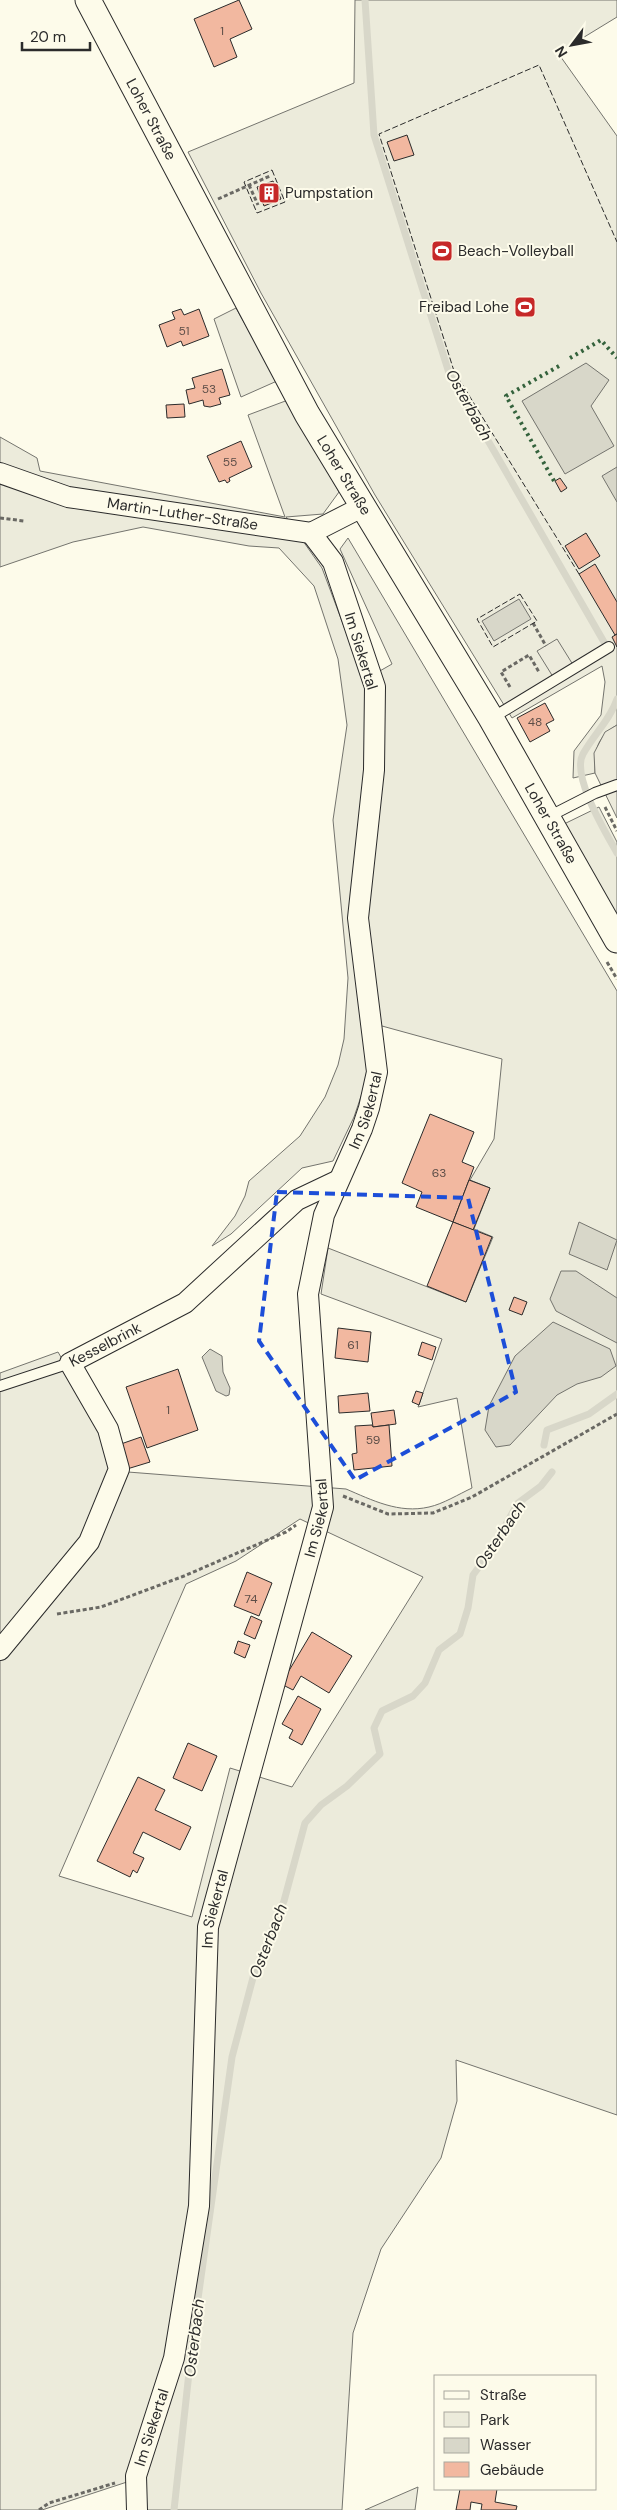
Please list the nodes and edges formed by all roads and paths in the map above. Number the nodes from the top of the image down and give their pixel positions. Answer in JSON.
{"nodes":[{"id":1,"x":88,"y":0,"type":"edge"},
{"id":2,"x":270,"y":176,"type":"dead end"},
{"id":3,"x":249,"y":185,"type":"junction"},
{"id":4,"x":258,"y":205,"type":"dead end"},
{"id":5,"x":197,"y":208,"type":"junction"},
{"id":6,"x":0,"y":473,"type":"edge"},
{"id":7,"x":362,"y":507,"type":"junction"},
{"id":8,"x":0,"y":518,"type":"edge"},
{"id":9,"x":24,"y":520,"type":"dead end"},
{"id":10,"x":311,"y":533,"type":"junction"},
{"id":11,"x":533,"y":623,"type":"dead end"},
{"id":12,"x":546,"y":646,"type":"dead end"},
{"id":13,"x":609,"y":647,"type":"dead end"},
{"id":14,"x":547,"y":684,"type":"junction"},
{"id":15,"x":519,"y":701,"type":"junction"},
{"id":16,"x":491,"y":718,"type":"junction"},
{"id":17,"x":617,"y":785,"type":"edge"},
{"id":18,"x":548,"y":817,"type":"junction"},
{"id":19,"x":617,"y":940,"type":"edge"},
{"id":20,"x":337,"y":1181,"type":"junction"},
{"id":21,"x":70,"y":1362,"type":"junction"},
{"id":22,"x":0,"y":1386,"type":"edge"},
{"id":23,"x":0,"y":1650,"type":"edge"},
{"id":24,"x":136,"y":2476,"type":"junction"},
{"id":25,"x":39,"y":2510,"type":"edge"},
{"id":26,"x":137,"y":2510,"type":"edge"}],
"edges":[{"from":1,"to":5,"type":"street","name":"Loher Straße"},
{"from":2,"to":3,"type":"path"},
{"from":3,"to":4,"type":"path"},
{"from":3,"to":5,"type":"path"},
{"from":5,"to":7,"type":"street","name":"Loher Straße"},
{"from":6,"to":10,"type":"street","name":"Martin-Luther-Straße"},
{"from":7,"to":10,"type":"street"},
{"from":7,"to":16,"type":"street","name":"Loher Straße"},
{"from":8,"to":9,"type":"path"},
{"from":10,"to":20,"type":"street","name":"Im Siekertal"},
{"from":11,"to":12,"type":"path"},
{"from":13,"to":14,"type":"lane"},
{"from":14,"to":15,"type":"lane"},
{"from":14,"to":15,"type":"path"},
{"from":15,"to":16,"type":"lane"},
{"from":16,"to":18,"type":"street","name":"Loher Straße"},
{"from":17,"to":18,"type":"lane"},
{"from":18,"to":19,"type":"street","name":"Loher Straße"},
{"from":20,"to":21,"type":"street","name":"Kesselbrink"},
{"from":20,"to":24,"type":"street","name":"Im Siekertal"},
{"from":21,"to":22,"type":"lane"},
{"from":21,"to":23,"type":"street","name":"Kesselbrink"},
{"from":24,"to":25,"type":"path"},
{"from":24,"to":26,"type":"street","name":"Im Siekertal"}]}
